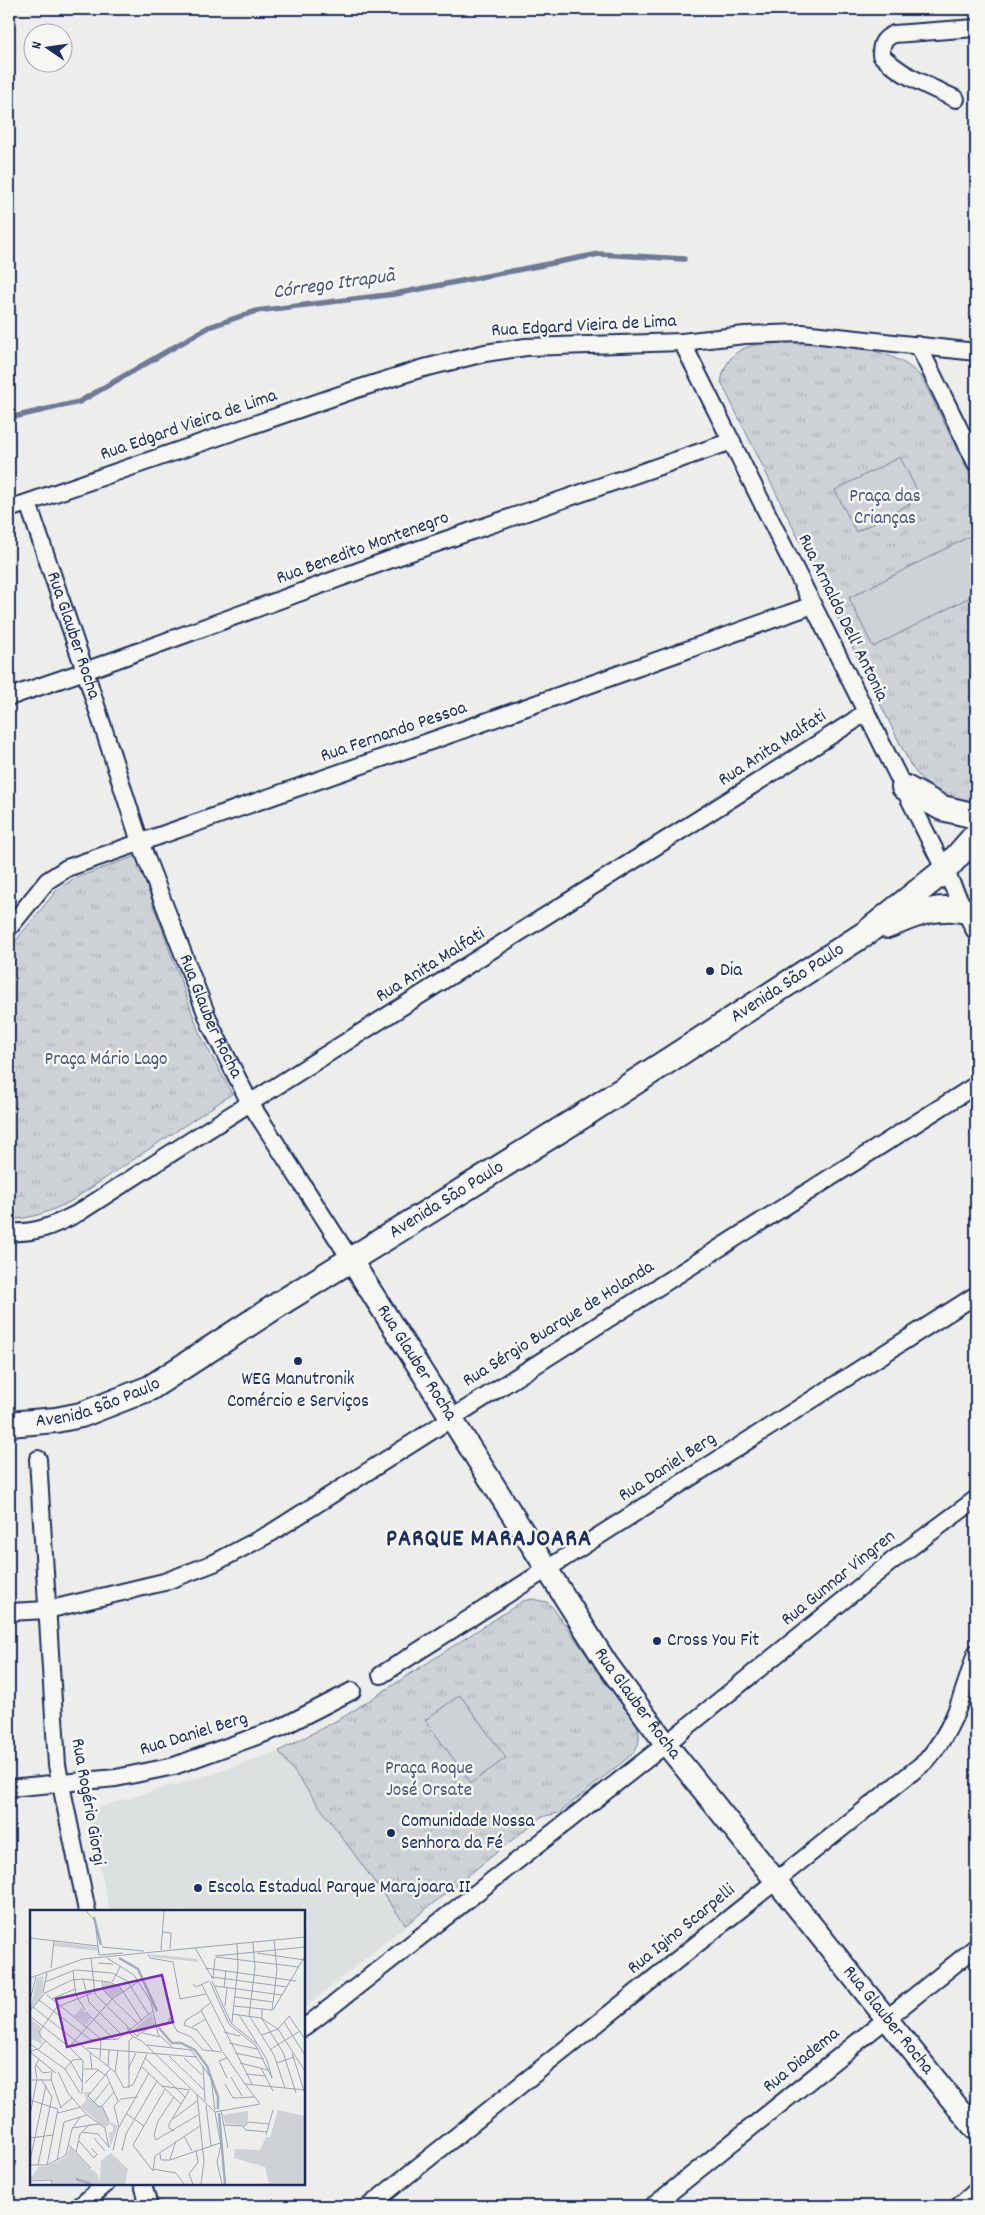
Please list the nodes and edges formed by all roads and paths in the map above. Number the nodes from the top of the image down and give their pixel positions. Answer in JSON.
{"nodes":[{"id":1,"x":976,"y":28,"type":"edge"},
{"id":2,"x":956,"y":99,"type":"dead end"},
{"id":3,"x":682,"y":342,"type":"junction"},
{"id":4,"x":918,"y":345,"type":"junction"},
{"id":5,"x":976,"y":352,"type":"edge"},
{"id":6,"x":732,"y":441,"type":"junction"},
{"id":7,"x":976,"y":464,"type":"edge"},
{"id":8,"x":28,"y":503,"type":"junction"},
{"id":9,"x":9,"y":509,"type":"edge"},
{"id":10,"x":813,"y":605,"type":"junction"},
{"id":11,"x":85,"y":671,"type":"junction"},
{"id":12,"x":9,"y":696,"type":"edge"},
{"id":13,"x":866,"y":711,"type":"junction"},
{"id":14,"x":904,"y":787,"type":"junction"},
{"id":15,"x":976,"y":816,"type":"edge"},
{"id":16,"x":976,"y":835,"type":"edge"},
{"id":17,"x":140,"y":842,"type":"junction"},
{"id":18,"x":945,"y":870,"type":"junction"},
{"id":19,"x":971,"y":912,"type":"edge"},
{"id":20,"x":9,"y":928,"type":"edge"},
{"id":21,"x":866,"y":933,"type":"junction"},
{"id":22,"x":976,"y":933,"type":"edge"},
{"id":23,"x":976,"y":1085,"type":"edge"},
{"id":24,"x":250,"y":1103,"type":"junction"},
{"id":25,"x":9,"y":1232,"type":"edge"},
{"id":26,"x":351,"y":1260,"type":"junction"},
{"id":27,"x":976,"y":1295,"type":"edge"},
{"id":28,"x":451,"y":1417,"type":"junction"},
{"id":29,"x":9,"y":1424,"type":"edge"},
{"id":30,"x":38,"y":1459,"type":"dead end"},
{"id":31,"x":976,"y":1499,"type":"edge"},
{"id":32,"x":548,"y":1568,"type":"junction"},
{"id":33,"x":47,"y":1610,"type":"junction"},
{"id":34,"x":9,"y":1612,"type":"edge"},
{"id":35,"x":976,"y":1653,"type":"edge"},
{"id":36,"x":381,"y":1674,"type":"dead end"},
{"id":37,"x":352,"y":1691,"type":"dead end"},
{"id":38,"x":666,"y":1744,"type":"junction"},
{"id":39,"x":60,"y":1784,"type":"junction"},
{"id":40,"x":9,"y":1788,"type":"edge"},
{"id":41,"x":776,"y":1881,"type":"junction"},
{"id":42,"x":87,"y":1910,"type":"edge"},
{"id":43,"x":976,"y":1947,"type":"edge"},
{"id":44,"x":886,"y":2019,"type":"junction"},
{"id":45,"x":305,"y":2027,"type":"edge"},
{"id":46,"x":976,"y":2130,"type":"edge"},
{"id":47,"x":105,"y":2185,"type":"edge"},
{"id":48,"x":144,"y":2185,"type":"edge"},
{"id":49,"x":976,"y":2191,"type":"edge"},
{"id":50,"x":80,"y":2206,"type":"edge"},
{"id":51,"x":149,"y":2206,"type":"edge"},
{"id":52,"x":369,"y":2206,"type":"edge"},
{"id":53,"x":653,"y":2206,"type":"edge"},
{"id":54,"x":959,"y":2206,"type":"edge"}],
"edges":[{"from":1,"to":2,"type":"street"},
{"from":3,"to":4,"type":"street","name":"Rua Edgard Vieira de Lima"},
{"from":3,"to":6,"type":"street","name":"Rua Arnaldo Dell' Antonia"},
{"from":3,"to":8,"type":"street","name":"Rua Edgard Vieira de Lima"},
{"from":4,"to":5,"type":"street","name":"Rua Edgard Vieira de Lima"},
{"from":4,"to":7,"type":"street"},
{"from":6,"to":10,"type":"street","name":"Rua Arnaldo Dell' Antonia"},
{"from":6,"to":11,"type":"street","name":"Rua Benedito Montenegro"},
{"from":8,"to":9,"type":"street","name":"Rua Edgard Vieira de Lima"},
{"from":8,"to":11,"type":"street","name":"Rua Glauber Rocha"},
{"from":10,"to":13,"type":"street","name":"Rua Arnaldo Dell' Antonia"},
{"from":10,"to":17,"type":"street","name":"Rua Fernando Pessoa"},
{"from":11,"to":12,"type":"street","name":"Rua Benedito Montenegro"},
{"from":11,"to":17,"type":"street","name":"Rua Glauber Rocha"},
{"from":13,"to":14,"type":"street","name":"Rua Arnaldo Dell' Antonia"},
{"from":13,"to":24,"type":"street","name":"Rua Anita Malfati"},
{"from":14,"to":15,"type":"main road"},
{"from":14,"to":18,"type":"street","name":"Rua Arnaldo Dell' Antonia"},
{"from":16,"to":18,"type":"main road","name":"Avenida São Paulo"},
{"from":17,"to":20,"type":"street","name":"Rua Fernando Pessoa"},
{"from":17,"to":24,"type":"street","name":"Rua Glauber Rocha"},
{"from":18,"to":19,"type":"street","name":"Rua Arnaldo Dell' Antonia"},
{"from":18,"to":21,"type":"main road","name":"Avenida São Paulo"},
{"from":19,"to":21,"type":"main road","name":"Avenida São Paulo"},
{"from":19,"to":22,"type":"street"},
{"from":21,"to":26,"type":"main road","name":"Avenida São Paulo"},
{"from":23,"to":28,"type":"street","name":"Rua Sérgio Buarque de Holanda"},
{"from":24,"to":25,"type":"street","name":"Rua Anita Malfati"},
{"from":24,"to":26,"type":"street","name":"Rua Glauber Rocha"},
{"from":26,"to":28,"type":"street","name":"Rua Glauber Rocha"},
{"from":26,"to":29,"type":"main road","name":"Avenida São Paulo"},
{"from":27,"to":32,"type":"street","name":"Rua Daniel Berg"},
{"from":28,"to":32,"type":"street","name":"Rua Glauber Rocha"},
{"from":28,"to":33,"type":"street","name":"Rua Sérgio Buarque de Holanda"},
{"from":30,"to":33,"type":"street","name":"Rua Rogério Giorgi"},
{"from":31,"to":38,"type":"street","name":"Rua Gunnar Vingren"},
{"from":32,"to":36,"type":"street","name":"Rua Daniel Berg"},
{"from":32,"to":38,"type":"street","name":"Rua Glauber Rocha"},
{"from":33,"to":34,"type":"street","name":"Rua Sérgio Buarque de Holanda"},
{"from":33,"to":39,"type":"street","name":"Rua Rogério Giorgi"},
{"from":35,"to":41,"type":"street","name":"Rua Igino Scarpelli"},
{"from":37,"to":39,"type":"street","name":"Rua Daniel Berg"},
{"from":38,"to":41,"type":"street","name":"Rua Glauber Rocha"},
{"from":38,"to":45,"type":"street","name":"Rua Gunnar Vingren"},
{"from":39,"to":40,"type":"street","name":"Rua Daniel Berg"},
{"from":39,"to":42,"type":"street","name":"Rua Rogério Giorgi"},
{"from":41,"to":44,"type":"street","name":"Rua Glauber Rocha"},
{"from":41,"to":52,"type":"street","name":"Rua Igino Scarpelli"},
{"from":43,"to":44,"type":"street","name":"Rua Diadema"},
{"from":44,"to":46,"type":"street","name":"Rua Glauber Rocha"},
{"from":44,"to":53,"type":"street","name":"Rua Diadema"},
{"from":47,"to":50,"type":"street"},
{"from":48,"to":51,"type":"street"},
{"from":49,"to":54,"type":"street"}]}
